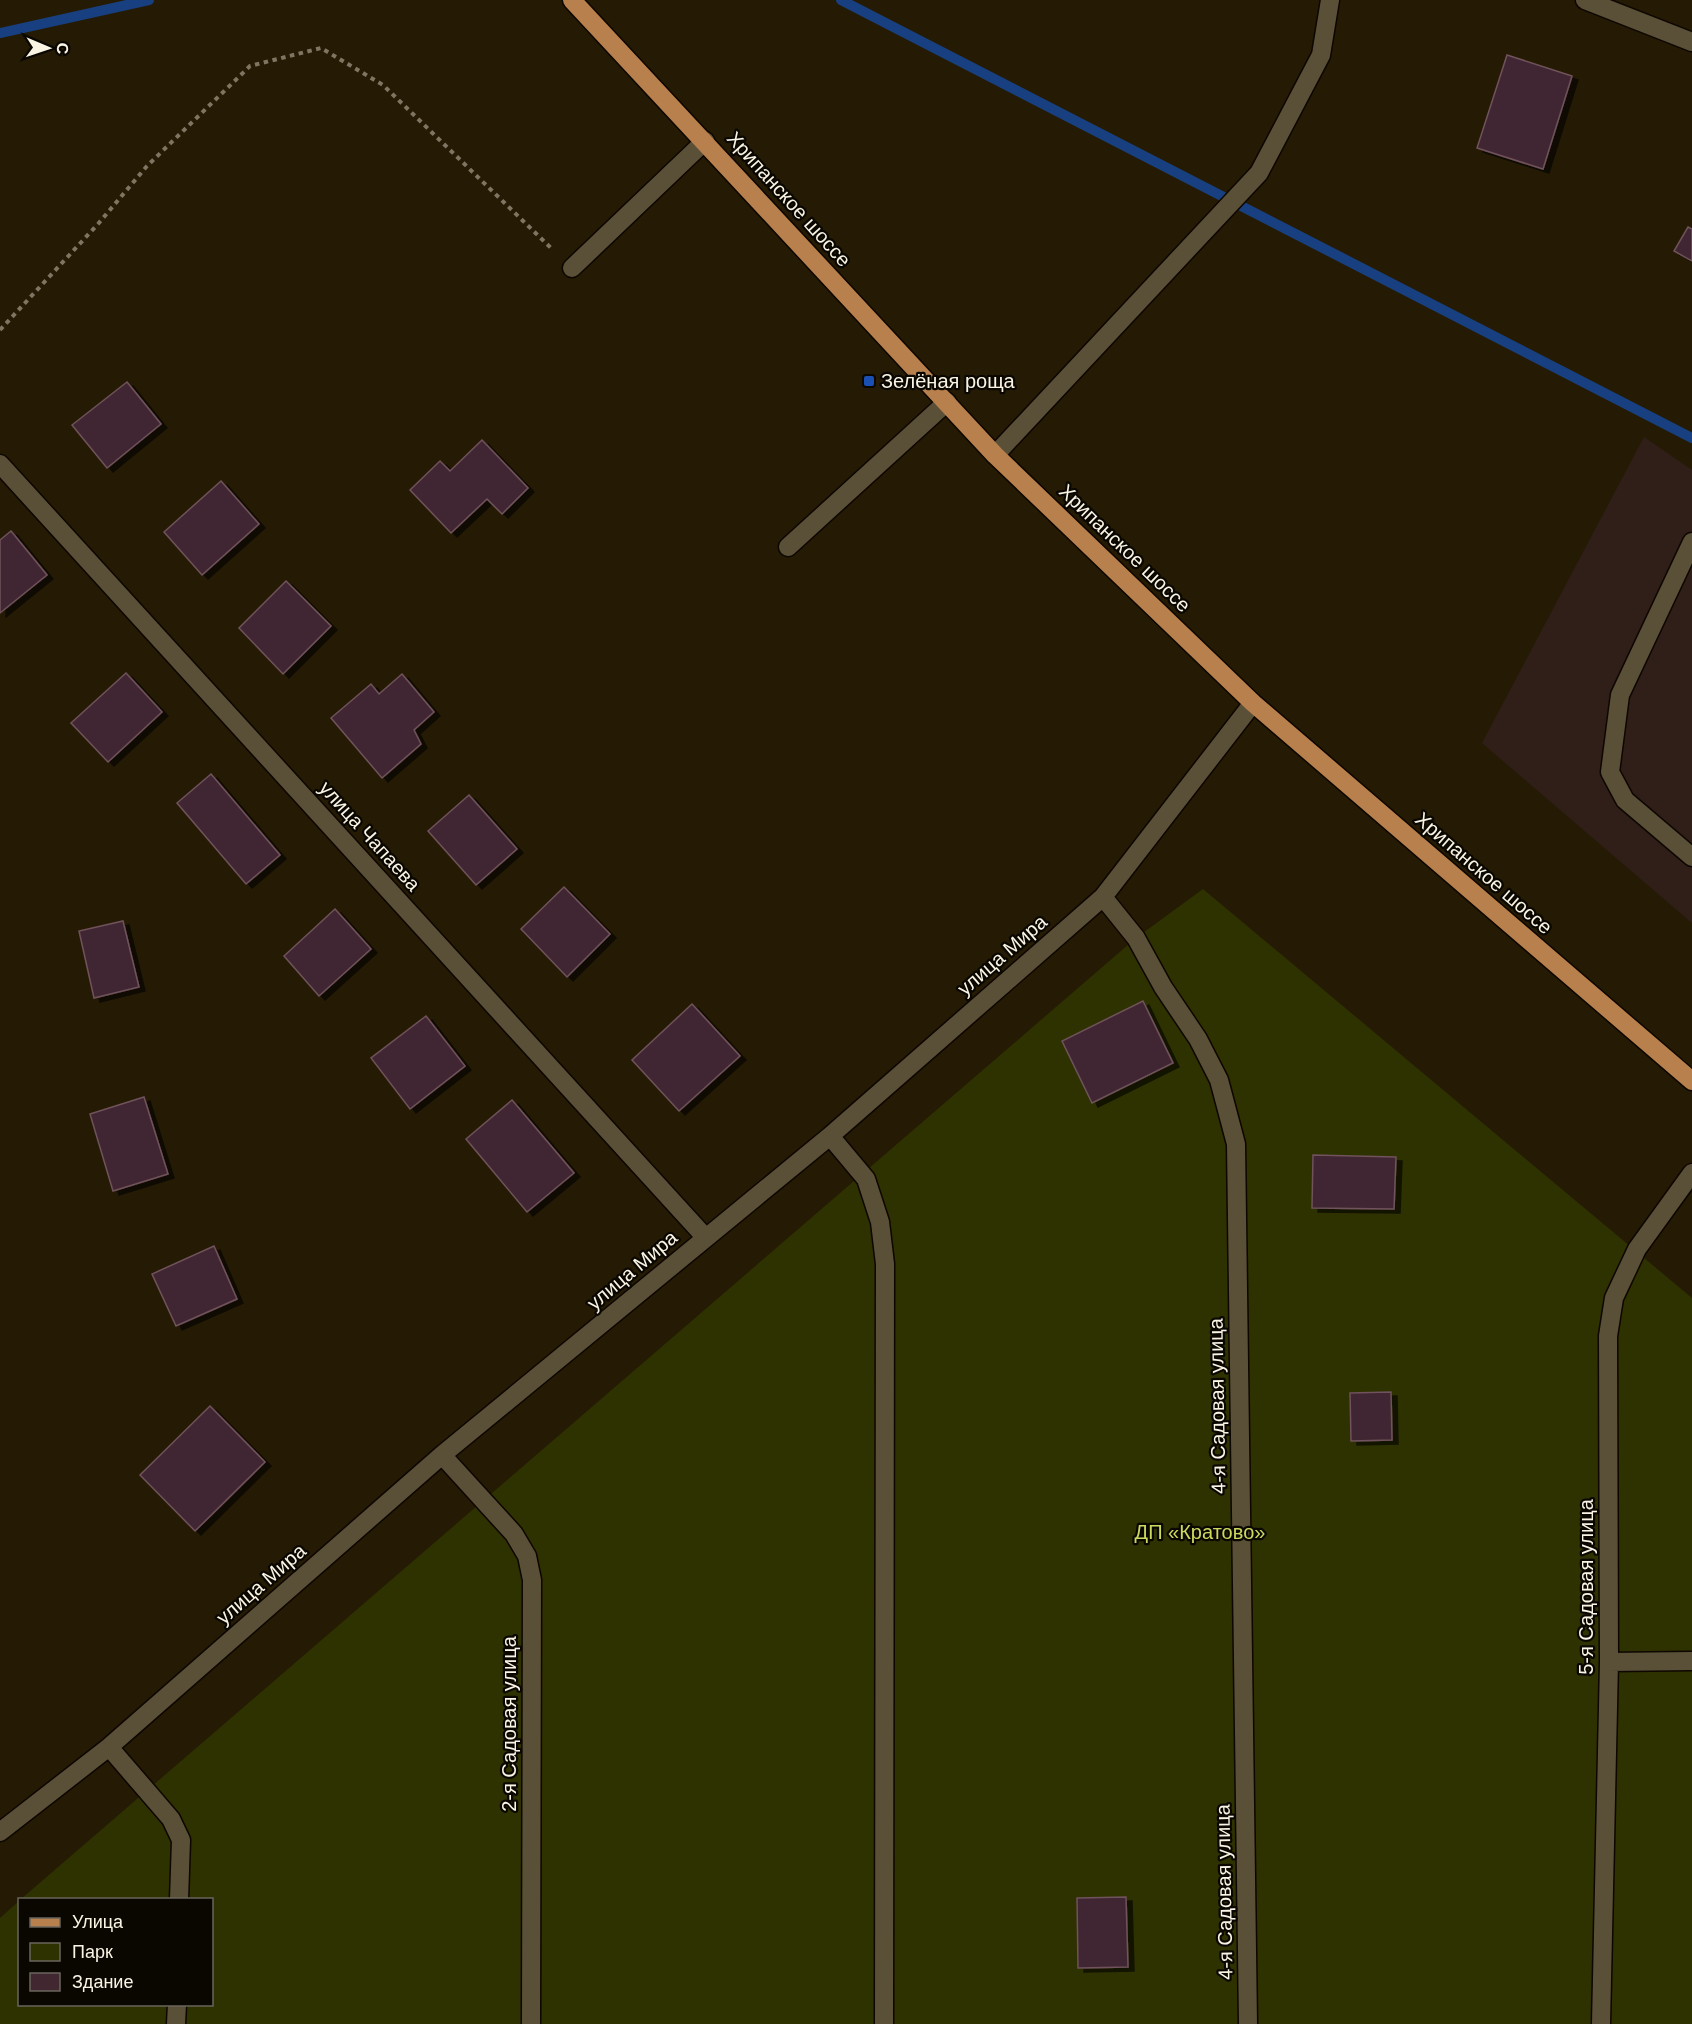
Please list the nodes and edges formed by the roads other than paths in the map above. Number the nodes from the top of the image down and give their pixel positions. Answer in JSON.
{"nodes":[{"id":1,"x":572,"y":0,"type":"edge"},
{"id":2,"x":1330,"y":0,"type":"edge"},
{"id":3,"x":1585,"y":0,"type":"edge"},
{"id":4,"x":1692,"y":42,"type":"edge"},
{"id":5,"x":705,"y":141,"type":"junction"},
{"id":6,"x":572,"y":268,"type":"road end"},
{"id":7,"x":946,"y":402,"type":"junction"},
{"id":8,"x":995,"y":455,"type":"junction"},
{"id":9,"x":0,"y":464,"type":"edge"},
{"id":10,"x":1692,"y":542,"type":"edge"},
{"id":11,"x":788,"y":547,"type":"dead end"},
{"id":12,"x":1253,"y":703,"type":"junction"},
{"id":13,"x":1692,"y":856,"type":"edge"},
{"id":14,"x":1103,"y":897,"type":"junction"},
{"id":15,"x":1692,"y":1081,"type":"edge"},
{"id":16,"x":830,"y":1136,"type":"junction"},
{"id":17,"x":1692,"y":1173,"type":"edge"},
{"id":18,"x":706,"y":1238,"type":"junction"},
{"id":19,"x":442,"y":1455,"type":"junction"},
{"id":20,"x":1692,"y":1661,"type":"edge"},
{"id":21,"x":1609,"y":1662,"type":"junction"},
{"id":22,"x":109,"y":1747,"type":"junction"},
{"id":23,"x":0,"y":1832,"type":"edge"},
{"id":24,"x":179,"y":1898,"type":"edge"},
{"id":25,"x":177,"y":2006,"type":"edge"},
{"id":26,"x":176,"y":2024,"type":"edge"},
{"id":27,"x":531,"y":2024,"type":"edge"},
{"id":28,"x":884,"y":2024,"type":"edge"},
{"id":29,"x":1248,"y":2024,"type":"edge"},
{"id":30,"x":1601,"y":2024,"type":"edge"}],
"edges":[{"from":1,"to":5,"type":"main road","name":"Хрипанское шоссе"},
{"from":2,"to":8,"type":"street"},
{"from":3,"to":4,"type":"street"},
{"from":5,"to":6,"type":"street"},
{"from":5,"to":7,"type":"main road","name":"Хрипанское шоссе"},
{"from":7,"to":8,"type":"main road","name":"Хрипанское шоссе"},
{"from":7,"to":11,"type":"street"},
{"from":8,"to":12,"type":"main road","name":"Хрипанское шоссе"},
{"from":9,"to":18,"type":"street","name":"улица Чапаева"},
{"from":10,"to":13,"type":"street"},
{"from":12,"to":14,"type":"street","name":"улица Мира"},
{"from":12,"to":15,"type":"main road","name":"Хрипанское шоссе"},
{"from":14,"to":16,"type":"street","name":"улица Мира"},
{"from":14,"to":29,"type":"street","name":"4-я Садовая улица"},
{"from":16,"to":18,"type":"street","name":"улица Мира"},
{"from":16,"to":28,"type":"street"},
{"from":17,"to":21,"type":"street","name":"5-я Садовая улица"},
{"from":18,"to":19,"type":"street","name":"улица Мира"},
{"from":19,"to":22,"type":"street","name":"улица Мира"},
{"from":19,"to":27,"type":"street","name":"2-я Садовая улица"},
{"from":20,"to":21,"type":"street"},
{"from":21,"to":30,"type":"street","name":"5-я Садовая улица"},
{"from":22,"to":23,"type":"street","name":"улица Мира"},
{"from":22,"to":24,"type":"street"},
{"from":25,"to":26,"type":"street"}]}
